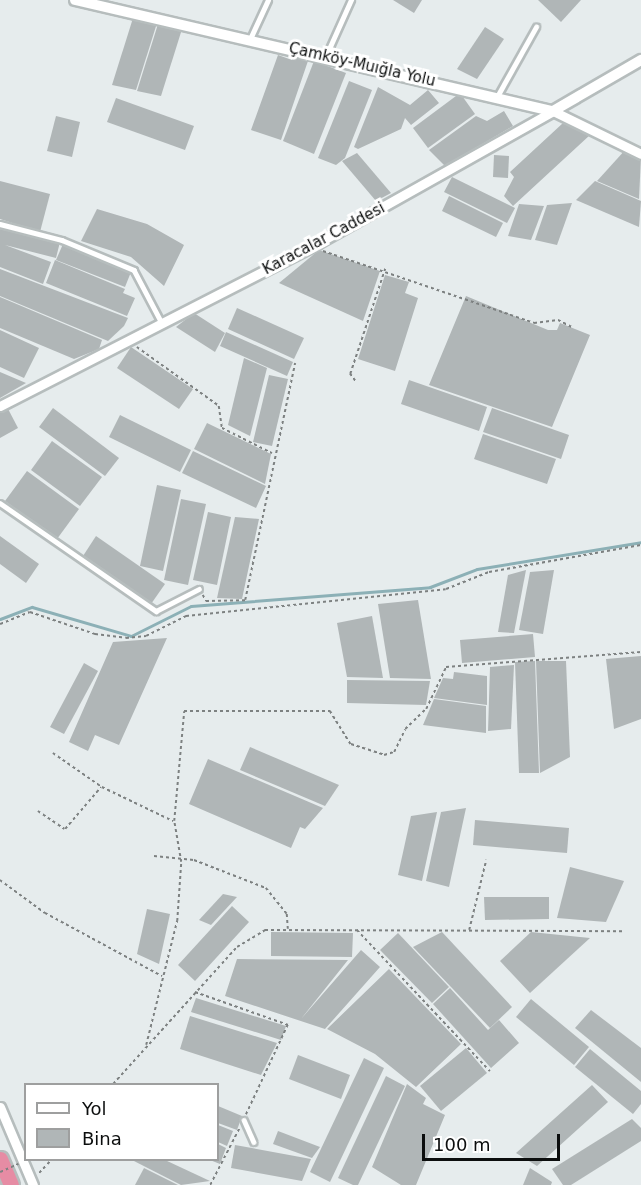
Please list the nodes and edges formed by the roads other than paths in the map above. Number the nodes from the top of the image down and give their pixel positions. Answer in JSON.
{"nodes":[{"id":1,"x":75,"y":0,"type":"edge"},
{"id":2,"x":268,"y":0,"type":"edge"},
{"id":3,"x":351,"y":0,"type":"edge"},
{"id":4,"x":536,"y":27,"type":"dead end"},
{"id":5,"x":249,"y":39,"type":"junction"},
{"id":6,"x":325,"y":58,"type":"junction"},
{"id":7,"x":641,"y":60,"type":"edge"},
{"id":8,"x":498,"y":96,"type":"junction"},
{"id":9,"x":553,"y":111,"type":"junction"},
{"id":10,"x":641,"y":154,"type":"edge"},
{"id":11,"x":0,"y":224,"type":"edge"},
{"id":12,"x":162,"y":323,"type":"junction"},
{"id":13,"x":0,"y":406,"type":"edge"},
{"id":14,"x":0,"y":502,"type":"edge"},
{"id":15,"x":199,"y":589,"type":"road end"},
{"id":16,"x":0,"y":1107,"type":"edge"},
{"id":17,"x":244,"y":1120,"type":"road end"},
{"id":18,"x":254,"y":1142,"type":"dead end"},
{"id":19,"x":0,"y":1159,"type":"edge"},
{"id":20,"x":33,"y":1183,"type":"edge"},
{"id":21,"x":11,"y":1185,"type":"edge"}],
"edges":[{"from":1,"to":5,"type":"street","name":"Çamköy-Muığla Yolu"},
{"from":2,"to":5,"type":"lane"},
{"from":3,"to":6,"type":"lane"},
{"from":4,"to":8,"type":"lane"},
{"from":5,"to":6,"type":"street","name":"Çamköy-Muığla Yolu"},
{"from":6,"to":8,"type":"street","name":"Çamköy-Muığla Yolu"},
{"from":7,"to":9,"type":"street","name":"Karacalar Caddesi"},
{"from":8,"to":9,"type":"street","name":"Çamköy-Muığla Yolu"},
{"from":9,"to":10,"type":"street","name":"Çamköy-Muığla Yolu"},
{"from":9,"to":12,"type":"street","name":"Karacalar Caddesi"},
{"from":11,"to":12,"type":"lane"},
{"from":12,"to":13,"type":"street","name":"Karacalar Caddesi"},
{"from":14,"to":15,"type":"lane"},
{"from":16,"to":20,"type":"street"},
{"from":17,"to":18,"type":"lane"},
{"from":19,"to":21,"type":"highway"}]}
